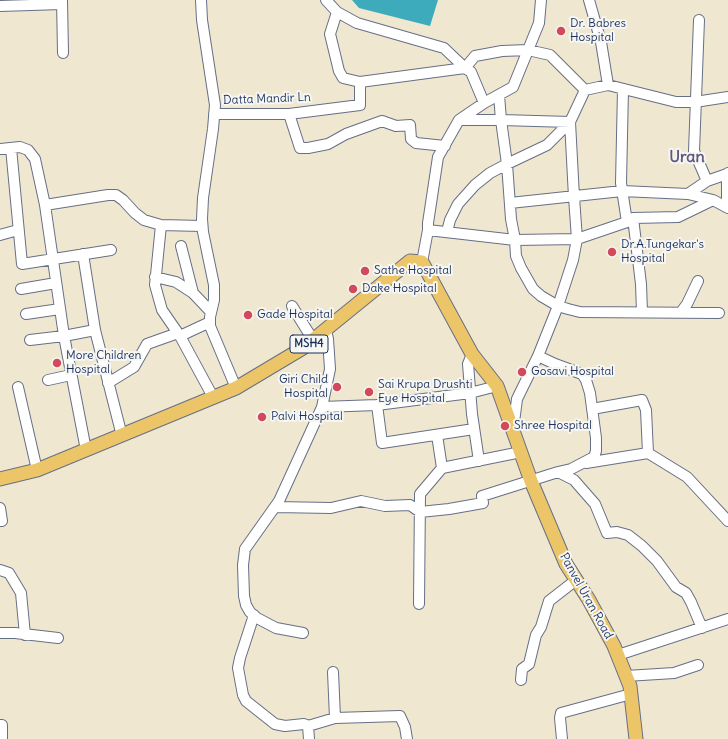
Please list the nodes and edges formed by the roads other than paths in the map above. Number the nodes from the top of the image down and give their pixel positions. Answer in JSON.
{"nodes":[{"id":1,"x":201,"y":0,"type":"edge"},
{"id":2,"x":326,"y":0,"type":"edge"},
{"id":3,"x":541,"y":0,"type":"edge"},
{"id":4,"x":589,"y":0,"type":"edge"},
{"id":5,"x":62,"y":2,"type":"edge"},
{"id":6,"x":0,"y":6,"type":"edge"},
{"id":7,"x":337,"y":12,"type":"junction"},
{"id":8,"x":699,"y":20,"type":"dead end"},
{"id":9,"x":528,"y":50,"type":"junction"},
{"id":10,"x":63,"y":53,"type":"dead end"},
{"id":11,"x":465,"y":68,"type":"junction"},
{"id":12,"x":360,"y":82,"type":"junction"},
{"id":13,"x":608,"y":85,"type":"junction"},
{"id":14,"x":623,"y":89,"type":"junction"},
{"id":15,"x":585,"y":90,"type":"junction"},
{"id":16,"x":499,"y":95,"type":"junction"},
{"id":17,"x":728,"y":97,"type":"edge"},
{"id":18,"x":695,"y":102,"type":"junction"},
{"id":19,"x":484,"y":103,"type":"junction"},
{"id":20,"x":214,"y":114,"type":"junction"},
{"id":21,"x":289,"y":114,"type":"junction"},
{"id":22,"x":459,"y":120,"type":"junction"},
{"id":23,"x":502,"y":120,"type":"junction"},
{"id":24,"x":570,"y":122,"type":"junction"},
{"id":25,"x":445,"y":146,"type":"junction"},
{"id":26,"x":11,"y":148,"type":"junction"},
{"id":27,"x":0,"y":149,"type":"edge"},
{"id":28,"x":507,"y":164,"type":"junction"},
{"id":29,"x":727,"y":173,"type":"edge"},
{"id":30,"x":707,"y":180,"type":"junction"},
{"id":31,"x":622,"y":191,"type":"junction"},
{"id":32,"x":688,"y":194,"type":"junction"},
{"id":33,"x":574,"y":197,"type":"junction"},
{"id":34,"x":713,"y":200,"type":"junction"},
{"id":35,"x":510,"y":203,"type":"junction"},
{"id":36,"x":45,"y":205,"type":"junction"},
{"id":37,"x":727,"y":208,"type":"edge"},
{"id":38,"x":630,"y":220,"type":"junction"},
{"id":39,"x":161,"y":224,"type":"junction"},
{"id":40,"x":202,"y":226,"type":"junction"},
{"id":41,"x":18,"y":230,"type":"junction"},
{"id":42,"x":428,"y":230,"type":"junction"},
{"id":43,"x":447,"y":232,"type":"junction"},
{"id":44,"x":0,"y":235,"type":"edge"},
{"id":45,"x":577,"y":239,"type":"junction"},
{"id":46,"x":515,"y":240,"type":"junction"},
{"id":47,"x":181,"y":246,"type":"dead end"},
{"id":48,"x":111,"y":250,"type":"dead end"},
{"id":49,"x":83,"y":254,"type":"junction"},
{"id":50,"x":53,"y":259,"type":"junction"},
{"id":51,"x":422,"y":262,"type":"junction"},
{"id":52,"x":156,"y":277,"type":"junction"},
{"id":53,"x":698,"y":281,"type":"dead end"},
{"id":54,"x":56,"y":283,"type":"junction"},
{"id":55,"x":20,"y":289,"type":"dead end"},
{"id":56,"x":193,"y":292,"type":"junction"},
{"id":57,"x":292,"y":306,"type":"dead end"},
{"id":58,"x":558,"y":306,"type":"junction"},
{"id":59,"x":60,"y":308,"type":"junction"},
{"id":60,"x":642,"y":312,"type":"junction"},
{"id":61,"x":681,"y":312,"type":"junction"},
{"id":62,"x":719,"y":313,"type":"dead end"},
{"id":63,"x":26,"y":314,"type":"dead end"},
{"id":64,"x":210,"y":317,"type":"junction"},
{"id":65,"x":95,"y":330,"type":"junction"},
{"id":66,"x":326,"y":330,"type":"junction"},
{"id":67,"x":179,"y":334,"type":"junction"},
{"id":68,"x":64,"y":336,"type":"junction"},
{"id":69,"x":30,"y":340,"type":"dead end"},
{"id":70,"x":313,"y":340,"type":"junction"},
{"id":71,"x":472,"y":354,"type":"junction"},
{"id":72,"x":538,"y":356,"type":"junction"},
{"id":73,"x":71,"y":375,"type":"junction"},
{"id":74,"x":48,"y":380,"type":"dead end"},
{"id":75,"x":108,"y":383,"type":"junction"},
{"id":76,"x":497,"y":386,"type":"junction"},
{"id":77,"x":18,"y":387,"type":"dead end"},
{"id":78,"x":236,"y":388,"type":"junction"},
{"id":79,"x":470,"y":393,"type":"junction"},
{"id":80,"x":213,"y":397,"type":"junction"},
{"id":81,"x":377,"y":405,"type":"junction"},
{"id":82,"x":322,"y":408,"type":"junction"},
{"id":83,"x":592,"y":409,"type":"junction"},
{"id":84,"x":474,"y":429,"type":"junction"},
{"id":85,"x":513,"y":434,"type":"junction"},
{"id":86,"x":437,"y":435,"type":"junction"},
{"id":87,"x":122,"y":436,"type":"junction"},
{"id":88,"x":86,"y":450,"type":"junction"},
{"id":89,"x":521,"y":452,"type":"junction"},
{"id":90,"x":648,"y":454,"type":"junction"},
{"id":91,"x":479,"y":461,"type":"junction"},
{"id":92,"x":580,"y":464,"type":"junction"},
{"id":93,"x":442,"y":468,"type":"junction"},
{"id":94,"x":37,"y":470,"type":"junction"},
{"id":95,"x":558,"y":472,"type":"junction"},
{"id":96,"x":0,"y":479,"type":"edge"},
{"id":97,"x":532,"y":481,"type":"junction"},
{"id":98,"x":275,"y":506,"type":"junction"},
{"id":99,"x":0,"y":508,"type":"edge"},
{"id":100,"x":420,"y":512,"type":"junction"},
{"id":101,"x":0,"y":521,"type":"edge"},
{"id":102,"x":728,"y":521,"type":"edge"},
{"id":103,"x":0,"y":570,"type":"edge"},
{"id":104,"x":576,"y":580,"type":"junction"},
{"id":105,"x":419,"y":604,"type":"dead end"},
{"id":106,"x":254,"y":615,"type":"junction"},
{"id":107,"x":728,"y":619,"type":"edge"},
{"id":108,"x":702,"y":628,"type":"junction"},
{"id":109,"x":303,"y":633,"type":"dead end"},
{"id":110,"x":0,"y":634,"type":"edge"},
{"id":111,"x":25,"y":635,"type":"junction"},
{"id":112,"x":58,"y":638,"type":"dead end"},
{"id":113,"x":618,"y":655,"type":"junction"},
{"id":114,"x":698,"y":665,"type":"dead end"},
{"id":115,"x":334,"y":672,"type":"dead end"},
{"id":116,"x":626,"y":676,"type":"junction"},
{"id":117,"x":521,"y":680,"type":"dead end"},
{"id":118,"x":631,"y":694,"type":"junction"},
{"id":119,"x":334,"y":718,"type":"junction"},
{"id":120,"x":0,"y":725,"type":"edge"},
{"id":121,"x":308,"y":726,"type":"junction"},
{"id":122,"x":2,"y":739,"type":"edge"},
{"id":123,"x":309,"y":739,"type":"edge"},
{"id":124,"x":407,"y":739,"type":"edge"},
{"id":125,"x":562,"y":739,"type":"edge"},
{"id":126,"x":636,"y":739,"type":"edge"}],
"edges":[{"from":1,"to":20,"type":"street"},
{"from":2,"to":7,"type":"street"},
{"from":3,"to":9,"type":"street"},
{"from":4,"to":13,"type":"street"},
{"from":5,"to":6,"type":"street"},
{"from":5,"to":10,"type":"street"},
{"from":7,"to":11,"type":"street"},
{"from":7,"to":12,"type":"street"},
{"from":8,"to":18,"type":"street"},
{"from":9,"to":11,"type":"street"},
{"from":9,"to":15,"type":"street"},
{"from":9,"to":16,"type":"street"},
{"from":11,"to":12,"type":"street"},
{"from":11,"to":19,"type":"street"},
{"from":12,"to":21,"type":"street","name":"Datta Mandir Ln"},
{"from":13,"to":14,"type":"street"},
{"from":13,"to":15,"type":"street"},
{"from":14,"to":18,"type":"street"},
{"from":14,"to":31,"type":"street"},
{"from":15,"to":24,"type":"street"},
{"from":16,"to":19,"type":"street"},
{"from":16,"to":23,"type":"street"},
{"from":17,"to":18,"type":"street"},
{"from":18,"to":30,"type":"street"},
{"from":19,"to":22,"type":"street"},
{"from":20,"to":21,"type":"street","name":"Datta Mandir Ln"},
{"from":20,"to":40,"type":"street"},
{"from":21,"to":25,"type":"street"},
{"from":22,"to":23,"type":"street"},
{"from":22,"to":25,"type":"street"},
{"from":23,"to":24,"type":"street"},
{"from":23,"to":28,"type":"street"},
{"from":24,"to":28,"type":"street"},
{"from":24,"to":33,"type":"street"},
{"from":25,"to":42,"type":"street"},
{"from":26,"to":27,"type":"street"},
{"from":26,"to":36,"type":"street"},
{"from":26,"to":41,"type":"street"},
{"from":28,"to":35,"type":"street"},
{"from":28,"to":43,"type":"street"},
{"from":29,"to":30,"type":"street"},
{"from":29,"to":37,"type":"street"},
{"from":30,"to":32,"type":"street"},
{"from":31,"to":32,"type":"street"},
{"from":31,"to":33,"type":"street"},
{"from":31,"to":38,"type":"street"},
{"from":32,"to":34,"type":"street"},
{"from":33,"to":35,"type":"street"},
{"from":33,"to":45,"type":"street"},
{"from":34,"to":37,"type":"street"},
{"from":34,"to":38,"type":"street"},
{"from":35,"to":46,"type":"street"},
{"from":36,"to":39,"type":"street"},
{"from":36,"to":50,"type":"street"},
{"from":38,"to":45,"type":"street"},
{"from":38,"to":60,"type":"street"},
{"from":39,"to":40,"type":"street"},
{"from":39,"to":52,"type":"street"},
{"from":40,"to":64,"type":"street"},
{"from":41,"to":44,"type":"street"},
{"from":41,"to":50,"type":"street"},
{"from":42,"to":43,"type":"street"},
{"from":42,"to":51,"type":"street"},
{"from":43,"to":46,"type":"street"},
{"from":45,"to":46,"type":"street"},
{"from":45,"to":58,"type":"street"},
{"from":46,"to":58,"type":"street"},
{"from":47,"to":56,"type":"street"},
{"from":48,"to":49,"type":"street"},
{"from":49,"to":50,"type":"street"},
{"from":49,"to":65,"type":"street"},
{"from":50,"to":54,"type":"street"},
{"from":51,"to":66,"type":"main road","number":"MSH4"},
{"from":51,"to":71,"type":"main road","name":"Panvel Uran Road"},
{"from":52,"to":56,"type":"street"},
{"from":52,"to":67,"type":"street"},
{"from":53,"to":61,"type":"street"},
{"from":54,"to":55,"type":"street"},
{"from":54,"to":59,"type":"street"},
{"from":56,"to":64,"type":"street"},
{"from":57,"to":70,"type":"street"},
{"from":58,"to":60,"type":"street"},
{"from":58,"to":72,"type":"street"},
{"from":59,"to":63,"type":"street"},
{"from":59,"to":68,"type":"street"},
{"from":60,"to":61,"type":"street"},
{"from":61,"to":62,"type":"street"},
{"from":64,"to":67,"type":"street"},
{"from":64,"to":78,"type":"street"},
{"from":65,"to":68,"type":"street"},
{"from":65,"to":75,"type":"street"},
{"from":66,"to":70,"type":"main road","number":"MSH4"},
{"from":66,"to":82,"type":"street"},
{"from":67,"to":75,"type":"street"},
{"from":67,"to":80,"type":"street"},
{"from":68,"to":69,"type":"street"},
{"from":68,"to":73,"type":"street"},
{"from":70,"to":78,"type":"main road","number":"MSH4"},
{"from":71,"to":76,"type":"main road","name":"Panvel Uran Road"},
{"from":71,"to":79,"type":"street"},
{"from":72,"to":83,"type":"street"},
{"from":72,"to":85,"type":"street"},
{"from":73,"to":74,"type":"street"},
{"from":73,"to":88,"type":"street"},
{"from":75,"to":87,"type":"street"},
{"from":76,"to":79,"type":"street"},
{"from":76,"to":85,"type":"main road","name":"Panvel Uran Road"},
{"from":77,"to":94,"type":"street"},
{"from":78,"to":80,"type":"main road","number":"MSH4"},
{"from":79,"to":81,"type":"street"},
{"from":79,"to":84,"type":"street"},
{"from":80,"to":87,"type":"main road","number":"MSH4"},
{"from":81,"to":82,"type":"street"},
{"from":81,"to":86,"type":"street"},
{"from":82,"to":98,"type":"street"},
{"from":83,"to":90,"type":"street"},
{"from":83,"to":92,"type":"street"},
{"from":84,"to":86,"type":"street"},
{"from":84,"to":91,"type":"street"},
{"from":85,"to":89,"type":"main road","name":"Panvel Uran Road"},
{"from":86,"to":93,"type":"street"},
{"from":87,"to":88,"type":"main road","number":"MSH4"},
{"from":88,"to":94,"type":"main road","number":"MSH4"},
{"from":89,"to":91,"type":"street"},
{"from":89,"to":97,"type":"main road","name":"Panvel Uran Road"},
{"from":90,"to":92,"type":"street"},
{"from":90,"to":102,"type":"street"},
{"from":91,"to":93,"type":"street"},
{"from":92,"to":95,"type":"street"},
{"from":93,"to":100,"type":"street"},
{"from":94,"to":96,"type":"main road","number":"MSH4"},
{"from":95,"to":97,"type":"street"},
{"from":95,"to":108,"type":"street"},
{"from":97,"to":100,"type":"street"},
{"from":97,"to":104,"type":"main road","name":"Panvel Uran Road"},
{"from":98,"to":100,"type":"street"},
{"from":98,"to":106,"type":"street"},
{"from":99,"to":101,"type":"street"},
{"from":100,"to":105,"type":"street"},
{"from":103,"to":111,"type":"street"},
{"from":104,"to":113,"type":"main road","name":"Panvel Uran Road"},
{"from":104,"to":117,"type":"street"},
{"from":106,"to":109,"type":"street"},
{"from":106,"to":121,"type":"street"},
{"from":107,"to":108,"type":"street"},
{"from":108,"to":113,"type":"street"},
{"from":110,"to":111,"type":"street"},
{"from":111,"to":112,"type":"street"},
{"from":113,"to":116,"type":"main road","name":"Panvel Uran Road"},
{"from":114,"to":116,"type":"street"},
{"from":115,"to":119,"type":"street"},
{"from":116,"to":118,"type":"main road","name":"Panvel Uran Road"},
{"from":118,"to":125,"type":"street"},
{"from":118,"to":126,"type":"main road","name":"Panvel Uran Road"},
{"from":119,"to":121,"type":"street"},
{"from":119,"to":124,"type":"street"},
{"from":120,"to":122,"type":"street"},
{"from":121,"to":123,"type":"street"}]}
